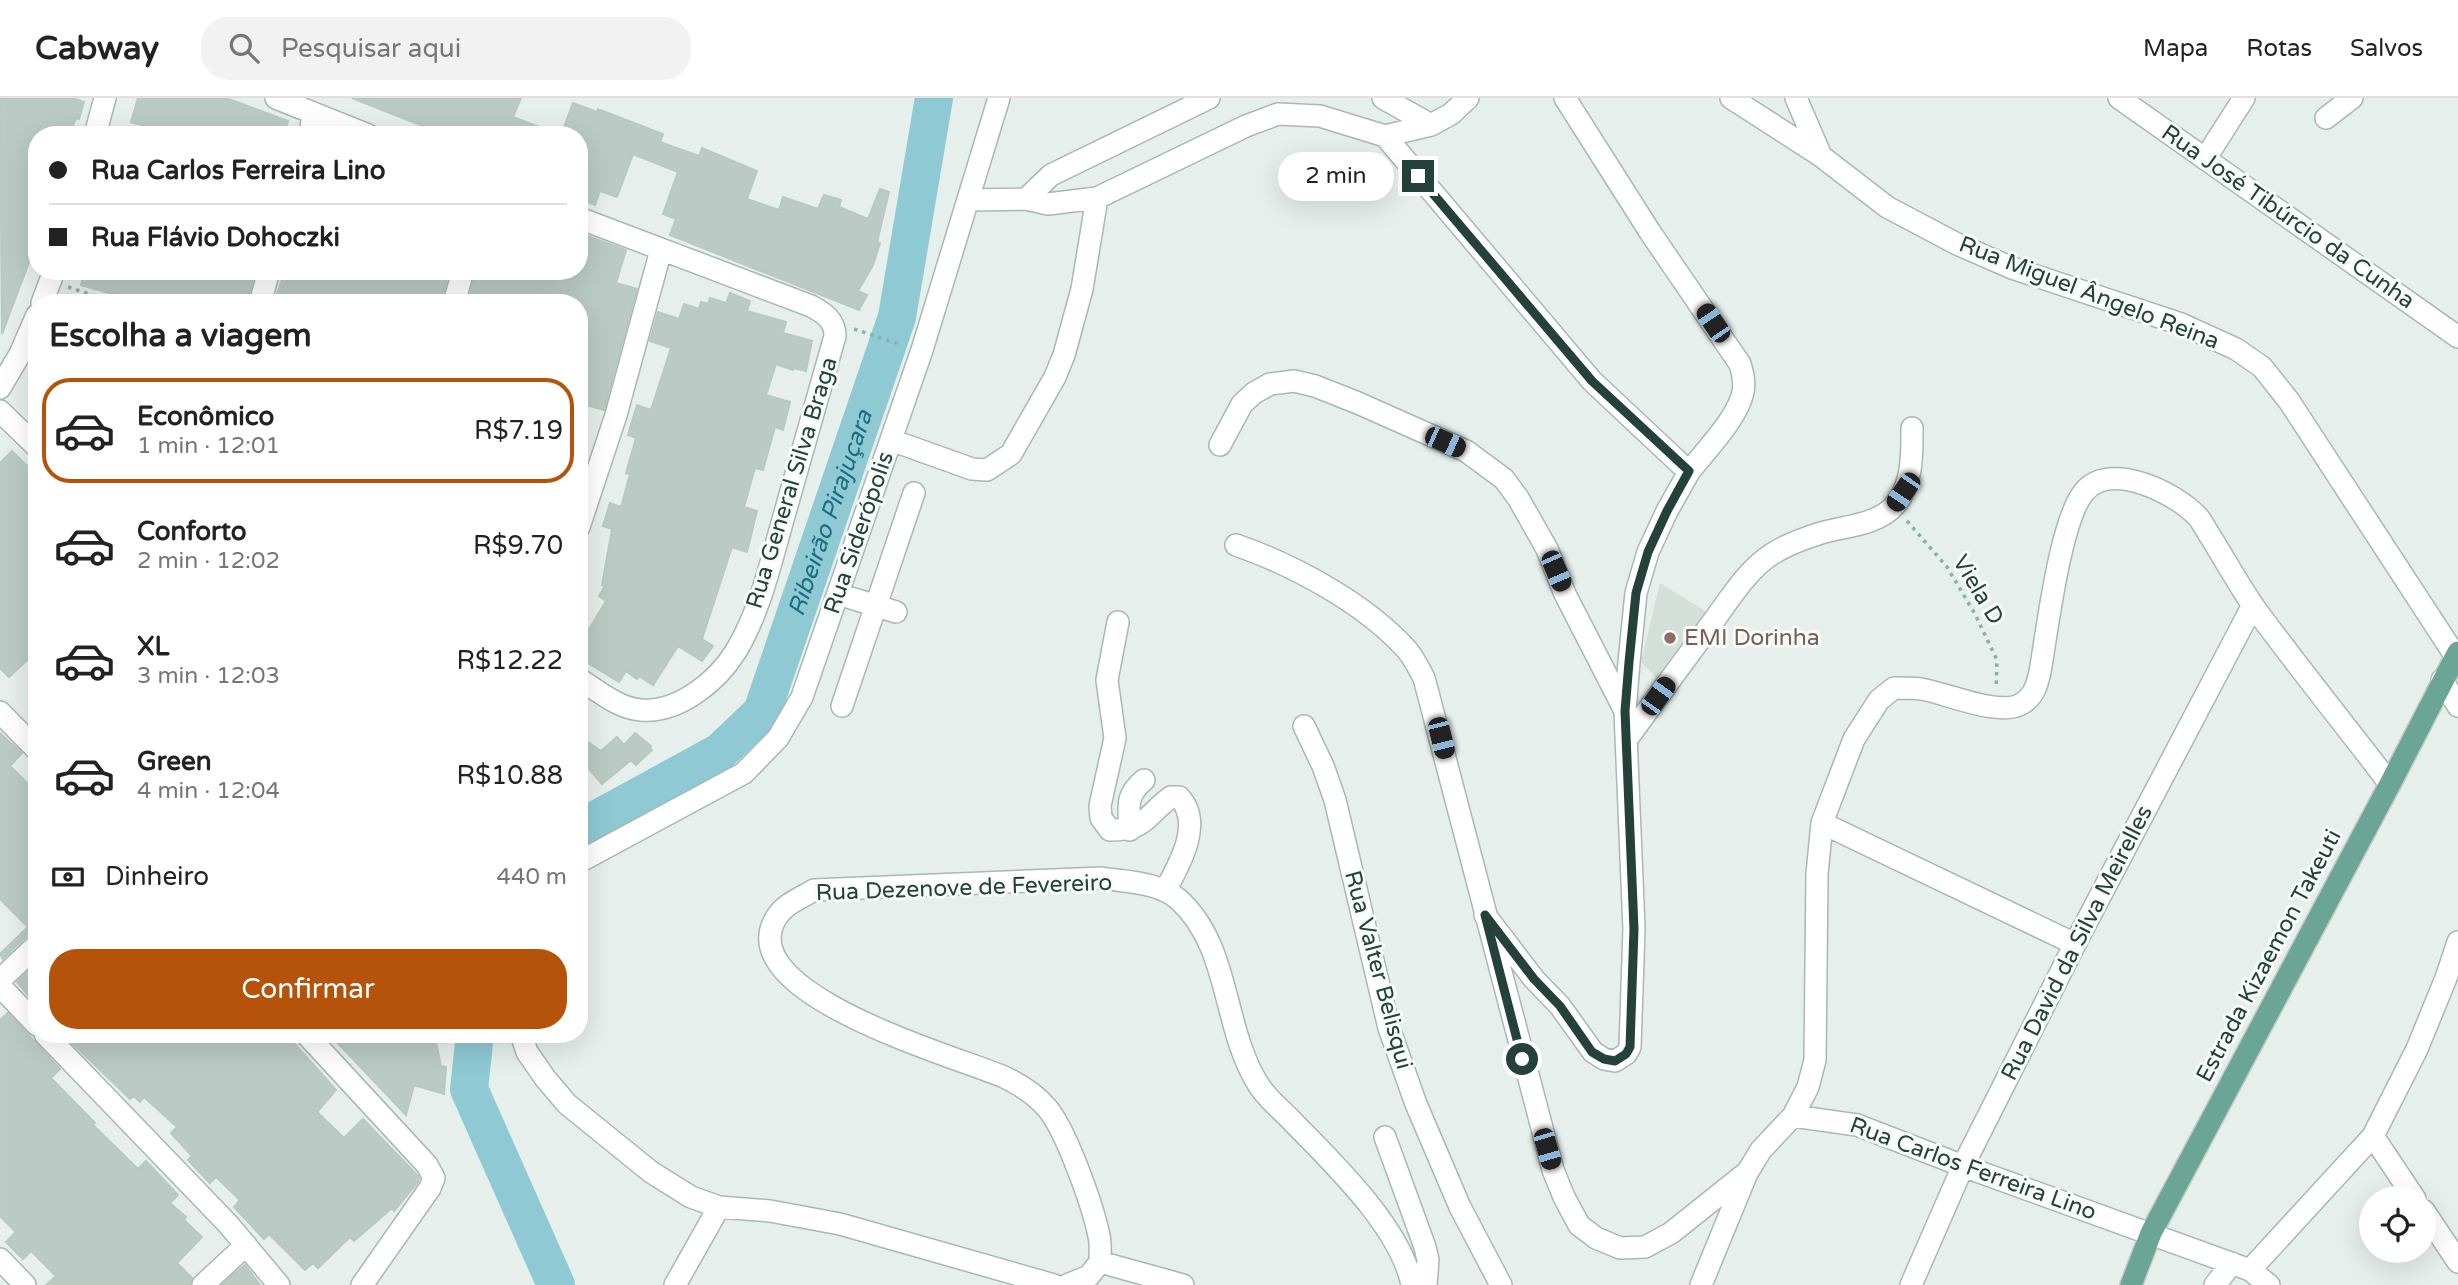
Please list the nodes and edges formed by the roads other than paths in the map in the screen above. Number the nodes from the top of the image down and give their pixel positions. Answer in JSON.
{"nodes":[{"id":1,"x":105,"y":98,"type":"edge"},
{"id":2,"x":276,"y":98,"type":"edge"},
{"id":3,"x":999,"y":98,"type":"edge"},
{"id":4,"x":1209,"y":98,"type":"edge"},
{"id":5,"x":1383,"y":98,"type":"edge"},
{"id":6,"x":1468,"y":98,"type":"edge"},
{"id":7,"x":1565,"y":98,"type":"edge"},
{"id":8,"x":1731,"y":98,"type":"edge"},
{"id":9,"x":1796,"y":98,"type":"edge"},
{"id":10,"x":2119,"y":98,"type":"edge"},
{"id":11,"x":2244,"y":98,"type":"edge"},
{"id":12,"x":2352,"y":98,"type":"edge"},
{"id":13,"x":313,"y":113,"type":"junction"},
{"id":14,"x":2326,"y":118,"type":"dead end"},
{"id":15,"x":1431,"y":125,"type":"junction"},
{"id":16,"x":97,"y":126,"type":"edge"},
{"id":17,"x":311,"y":126,"type":"edge"},
{"id":18,"x":346,"y":126,"type":"edge"},
{"id":19,"x":1385,"y":136,"type":"junction"},
{"id":20,"x":1821,"y":156,"type":"junction"},
{"id":21,"x":2205,"y":159,"type":"junction"},
{"id":22,"x":1097,"y":198,"type":"junction"},
{"id":23,"x":1026,"y":199,"type":"junction"},
{"id":24,"x":968,"y":200,"type":"junction"},
{"id":25,"x":588,"y":222,"type":"edge"},
{"id":26,"x":661,"y":250,"type":"junction"},
{"id":27,"x":28,"y":336,"type":"edge"},
{"id":28,"x":2458,"y":337,"type":"edge"},
{"id":29,"x":0,"y":388,"type":"edge"},
{"id":30,"x":0,"y":411,"type":"edge"},
{"id":31,"x":1912,"y":428,"type":"dead end"},
{"id":32,"x":28,"y":438,"type":"edge"},
{"id":33,"x":891,"y":440,"type":"junction"},
{"id":34,"x":1220,"y":445,"type":"dead end"},
{"id":35,"x":1689,"y":471,"type":"junction"},
{"id":36,"x":914,"y":494,"type":"dead end"},
{"id":37,"x":588,"y":500,"type":"edge"},
{"id":38,"x":1236,"y":545,"type":"dead end"},
{"id":39,"x":838,"y":594,"type":"junction"},
{"id":40,"x":2253,"y":606,"type":"junction"},
{"id":41,"x":887,"y":609,"type":"junction"},
{"id":42,"x":1118,"y":622,"type":"dead end"},
{"id":43,"x":2457,"y":654,"type":"edge"},
{"id":44,"x":2442,"y":680,"type":"junction"},
{"id":45,"x":588,"y":684,"type":"edge"},
{"id":46,"x":842,"y":706,"type":"dead end"},
{"id":47,"x":2458,"y":706,"type":"edge"},
{"id":48,"x":1625,"y":711,"type":"junction"},
{"id":49,"x":0,"y":712,"type":"edge"},
{"id":50,"x":1304,"y":726,"type":"dead end"},
{"id":51,"x":1627,"y":739,"type":"junction"},
{"id":52,"x":28,"y":741,"type":"edge"},
{"id":53,"x":1144,"y":780,"type":"dead end"},
{"id":54,"x":2390,"y":784,"type":"junction"},
{"id":55,"x":1822,"y":823,"type":"junction"},
{"id":56,"x":1130,"y":830,"type":"junction"},
{"id":57,"x":588,"y":857,"type":"edge"},
{"id":58,"x":1165,"y":891,"type":"junction"},
{"id":59,"x":1485,"y":915,"type":"junction"},
{"id":60,"x":2458,"y":942,"type":"edge"},
{"id":61,"x":2075,"y":944,"type":"junction"},
{"id":62,"x":28,"y":954,"type":"edge"},
{"id":63,"x":0,"y":980,"type":"edge"},
{"id":64,"x":0,"y":986,"type":"edge"},
{"id":65,"x":2452,"y":987,"type":"edge"},
{"id":66,"x":28,"y":1016,"type":"edge"},
{"id":67,"x":54,"y":1043,"type":"edge"},
{"id":68,"x":314,"y":1043,"type":"edge"},
{"id":69,"x":524,"y":1043,"type":"edge"},
{"id":70,"x":1793,"y":1115,"type":"junction"},
{"id":71,"x":2373,"y":1136,"type":"junction"},
{"id":72,"x":1385,"y":1137,"type":"dead end"},
{"id":73,"x":1963,"y":1166,"type":"junction"},
{"id":74,"x":1747,"y":1173,"type":"junction"},
{"id":75,"x":2406,"y":1186,"type":"edge"},
{"id":76,"x":719,"y":1207,"type":"junction"},
{"id":77,"x":2436,"y":1229,"type":"edge"},
{"id":78,"x":2151,"y":1233,"type":"junction"},
{"id":79,"x":246,"y":1245,"type":"junction"},
{"id":80,"x":0,"y":1259,"type":"edge"},
{"id":81,"x":2458,"y":1262,"type":"edge"},
{"id":82,"x":2241,"y":1266,"type":"junction"},
{"id":83,"x":1092,"y":1275,"type":"edge"},
{"id":84,"x":25,"y":1285,"type":"edge"},
{"id":85,"x":203,"y":1285,"type":"edge"},
{"id":86,"x":279,"y":1285,"type":"edge"},
{"id":87,"x":362,"y":1285,"type":"edge"},
{"id":88,"x":675,"y":1285,"type":"edge"},
{"id":89,"x":1054,"y":1285,"type":"edge"},
{"id":90,"x":1067,"y":1285,"type":"edge"},
{"id":91,"x":1183,"y":1285,"type":"edge"},
{"id":92,"x":1412,"y":1285,"type":"edge"},
{"id":93,"x":1426,"y":1285,"type":"edge"},
{"id":94,"x":1501,"y":1285,"type":"edge"},
{"id":95,"x":1701,"y":1285,"type":"edge"},
{"id":96,"x":1911,"y":1285,"type":"edge"},
{"id":97,"x":2131,"y":1285,"type":"edge"},
{"id":98,"x":2215,"y":1285,"type":"edge"},
{"id":99,"x":2269,"y":1285,"type":"edge"}],
"edges":[{"from":1,"to":16,"type":"street"},
{"from":2,"to":13,"type":"street"},
{"from":3,"to":24,"type":"street","name":"Rua Siderópolis"},
{"from":4,"to":23,"type":"street"},
{"from":5,"to":15,"type":"street"},
{"from":6,"to":15,"type":"street"},
{"from":7,"to":35,"type":"street"},
{"from":8,"to":20,"type":"street","name":"Rua Miguel Ângelo Reina"},
{"from":9,"to":20,"type":"street"},
{"from":10,"to":21,"type":"street","name":"Rua José Tibúrcio da Cunha"},
{"from":11,"to":21,"type":"street"},
{"from":12,"to":14,"type":"street"},
{"from":13,"to":17,"type":"street"},
{"from":13,"to":18,"type":"street"},
{"from":15,"to":19,"type":"street"},
{"from":19,"to":22,"type":"street"},
{"from":19,"to":35,"type":"street"},
{"from":20,"to":43,"type":"street","name":"Rua Miguel Ângelo Reina"},
{"from":21,"to":28,"type":"street","name":"Rua José Tibúrcio da Cunha"},
{"from":22,"to":23,"type":"street"},
{"from":22,"to":33,"type":"street"},
{"from":23,"to":24,"type":"street"},
{"from":24,"to":33,"type":"street","name":"Rua Siderópolis"},
{"from":25,"to":26,"type":"street"},
{"from":26,"to":37,"type":"street"},
{"from":26,"to":45,"type":"street","name":"Rua General Silva Braga"},
{"from":27,"to":29,"type":"street"},
{"from":30,"to":32,"type":"street"},
{"from":31,"to":51,"type":"street"},
{"from":33,"to":39,"type":"street","name":"Rua Siderópolis"},
{"from":34,"to":48,"type":"street"},
{"from":35,"to":48,"type":"street"},
{"from":36,"to":41,"type":"street"},
{"from":38,"to":59,"type":"street"},
{"from":39,"to":41,"type":"street"},
{"from":39,"to":57,"type":"street","name":"Rua Siderópolis"},
{"from":40,"to":54,"type":"street"},
{"from":40,"to":55,"type":"street"},
{"from":40,"to":61,"type":"street","name":"Rua David da Silva Meirelles"},
{"from":41,"to":46,"type":"street"},
{"from":42,"to":56,"type":"street"},
{"from":43,"to":44,"type":"main road","name":"Estrada Kizaemon Takeuti"},
{"from":44,"to":47,"type":"street"},
{"from":44,"to":54,"type":"main road","name":"Estrada Kizaemon Takeuti"},
{"from":48,"to":51,"type":"street"},
{"from":49,"to":52,"type":"street"},
{"from":50,"to":94,"type":"street","name":"Rua Valter Belisqui"},
{"from":51,"to":59,"type":"street"},
{"from":53,"to":56,"type":"street"},
{"from":54,"to":78,"type":"main road","name":"Estrada Kizaemon Takeuti"},
{"from":55,"to":61,"type":"street"},
{"from":55,"to":70,"type":"street"},
{"from":56,"to":58,"type":"street"},
{"from":58,"to":83,"type":"street","name":"Rua Dezenove de Fevereiro"},
{"from":58,"to":92,"type":"street","name":"Rua Dezenove de Fevereiro"},
{"from":59,"to":74,"type":"street"},
{"from":60,"to":65,"type":"street"},
{"from":61,"to":73,"type":"street","name":"Rua David da Silva Meirelles"},
{"from":62,"to":63,"type":"street"},
{"from":64,"to":66,"type":"street"},
{"from":65,"to":71,"type":"street"},
{"from":67,"to":79,"type":"street"},
{"from":68,"to":87,"type":"street"},
{"from":69,"to":76,"type":"street"},
{"from":70,"to":73,"type":"street","name":"Rua Carlos Ferreira Lino"},
{"from":70,"to":74,"type":"street"},
{"from":71,"to":75,"type":"street"},
{"from":71,"to":82,"type":"street"},
{"from":72,"to":93,"type":"street"},
{"from":73,"to":78,"type":"street","name":"Rua Carlos Ferreira Lino"},
{"from":73,"to":96,"type":"street","name":"Rua David da Silva Meirelles"},
{"from":74,"to":95,"type":"street"},
{"from":76,"to":88,"type":"street"},
{"from":76,"to":89,"type":"street"},
{"from":77,"to":81,"type":"street"},
{"from":78,"to":82,"type":"street","name":"Rua Carlos Ferreira Lino"},
{"from":78,"to":97,"type":"main road","name":"Estrada Kizaemon Takeuti"},
{"from":79,"to":85,"type":"street"},
{"from":79,"to":86,"type":"street"},
{"from":80,"to":84,"type":"street"},
{"from":82,"to":98,"type":"street"},
{"from":82,"to":99,"type":"street","name":"Rua Carlos Ferreira Lino"},
{"from":83,"to":90,"type":"street"},
{"from":83,"to":91,"type":"street"}]}
